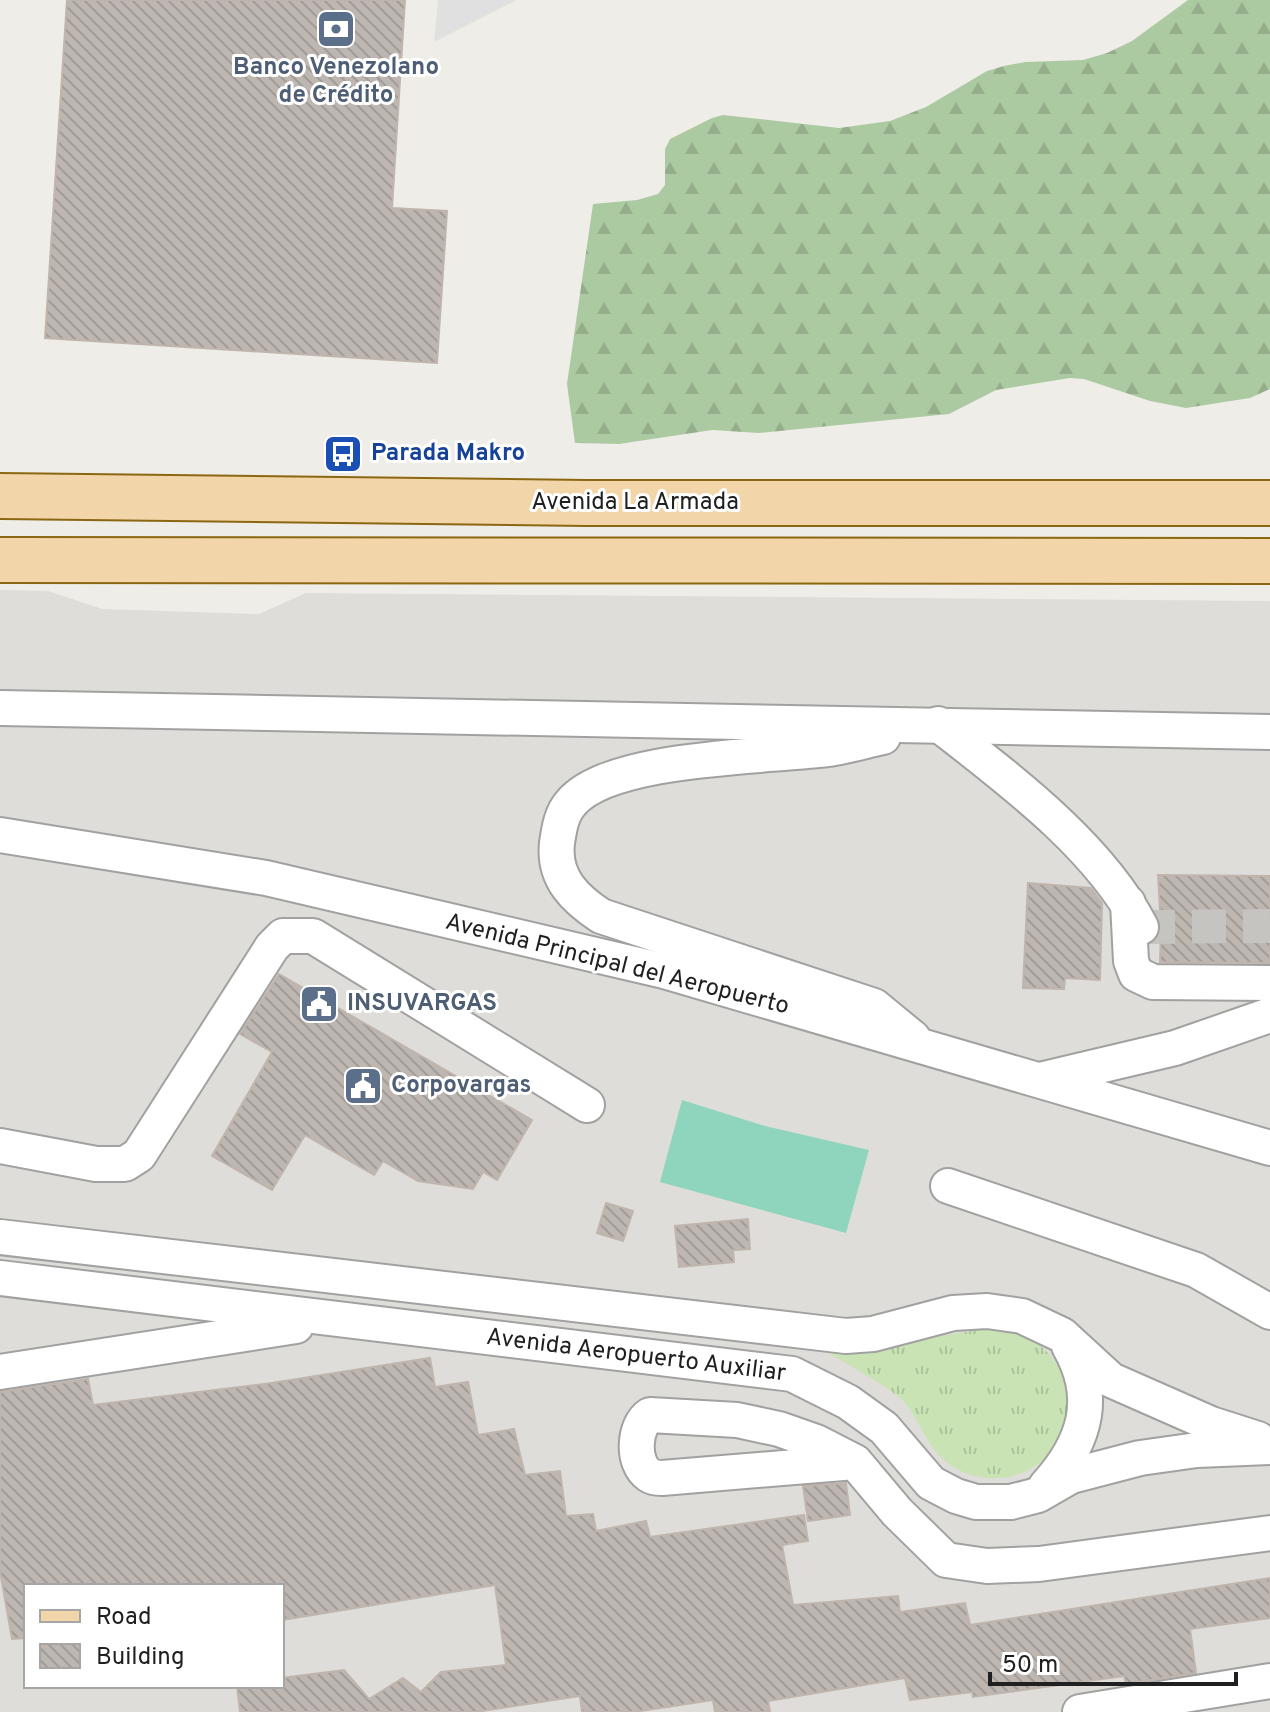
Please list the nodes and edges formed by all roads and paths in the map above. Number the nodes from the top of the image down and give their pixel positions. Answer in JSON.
{"nodes":[{"id":1,"x":0,"y":496,"type":"edge"},
{"id":2,"x":1270,"y":503,"type":"edge"},
{"id":3,"x":0,"y":560,"type":"edge"},
{"id":4,"x":1270,"y":561,"type":"edge"},
{"id":5,"x":0,"y":708,"type":"edge"},
{"id":6,"x":938,"y":724,"type":"junction"},
{"id":7,"x":1270,"y":732,"type":"edge"},
{"id":8,"x":0,"y":835,"type":"edge"},
{"id":9,"x":1270,"y":983,"type":"edge"},
{"id":10,"x":1270,"y":1015,"type":"edge"},
{"id":11,"x":923,"y":1047,"type":"junction"},
{"id":12,"x":1040,"y":1080,"type":"junction"},
{"id":13,"x":587,"y":1105,"type":"dead end"},
{"id":14,"x":0,"y":1146,"type":"edge"},
{"id":15,"x":1270,"y":1148,"type":"edge"},
{"id":16,"x":948,"y":1186,"type":"dead end"},
{"id":17,"x":0,"y":1237,"type":"edge"},
{"id":18,"x":0,"y":1278,"type":"edge"},
{"id":19,"x":1270,"y":1312,"type":"edge"},
{"id":20,"x":340,"y":1320,"type":"junction"},
{"id":21,"x":1062,"y":1335,"type":"junction"},
{"id":22,"x":0,"y":1372,"type":"edge"},
{"id":23,"x":1270,"y":1445,"type":"edge"},
{"id":24,"x":855,"y":1462,"type":"junction"},
{"id":25,"x":1038,"y":1495,"type":"junction"},
{"id":26,"x":1270,"y":1533,"type":"edge"},
{"id":27,"x":1270,"y":1681,"type":"edge"},
{"id":28,"x":1080,"y":1712,"type":"edge"}],
"edges":[{"from":1,"to":2,"type":"main road","name":"Avenida La Armada"},
{"from":3,"to":4,"type":"main road"},
{"from":5,"to":6,"type":"lane"},
{"from":6,"to":7,"type":"lane"},
{"from":6,"to":9,"type":"lane"},
{"from":6,"to":11,"type":"lane"},
{"from":8,"to":11,"type":"lane","name":"Avenida Principal del Aeropuerto"},
{"from":10,"to":12,"type":"lane"},
{"from":11,"to":12,"type":"lane","name":"Avenida Principal del Aeropuerto"},
{"from":12,"to":15,"type":"lane","name":"Avenida Principal del Aeropuerto"},
{"from":13,"to":14,"type":"lane"},
{"from":16,"to":19,"type":"lane"},
{"from":17,"to":21,"type":"lane","name":"Avenida Aeropuerto Auxiliar"},
{"from":18,"to":20,"type":"lane","name":"Avenida Aeropuerto Auxiliar"},
{"from":20,"to":22,"type":"lane"},
{"from":20,"to":25,"type":"lane","name":"Avenida Aeropuerto Auxiliar"},
{"from":21,"to":23,"type":"lane","name":"Avenida Aeropuerto Auxiliar"},
{"from":21,"to":25,"type":"lane"},
{"from":23,"to":25,"type":"lane","name":"Avenida Aeropuerto Auxiliar"},
{"from":24,"to":24,"type":"lane"},
{"from":24,"to":26,"type":"lane"},
{"from":27,"to":28,"type":"lane"}]}
